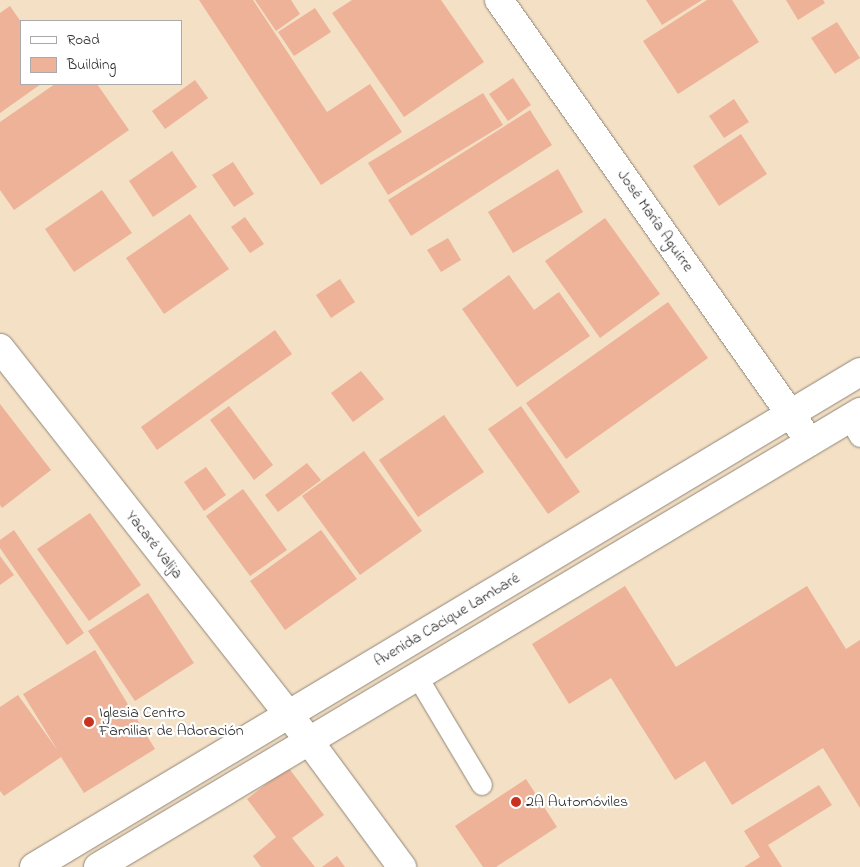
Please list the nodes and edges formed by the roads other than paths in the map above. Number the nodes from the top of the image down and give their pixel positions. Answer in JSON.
{"nodes":[{"id":1,"x":499,"y":0,"type":"edge"},
{"id":2,"x":0,"y":348,"type":"edge"},
{"id":3,"x":860,"y":372,"type":"edge"},
{"id":4,"x":791,"y":414,"type":"junction"},
{"id":5,"x":856,"y":422,"type":"edge"},
{"id":6,"x":810,"y":442,"type":"junction"},
{"id":7,"x":417,"y":676,"type":"junction"},
{"id":8,"x":287,"y":716,"type":"junction"},
{"id":9,"x":309,"y":742,"type":"junction"},
{"id":10,"x":482,"y":785,"type":"dead end"},
{"id":11,"x":88,"y":834,"type":"junction"},
{"id":12,"x":102,"y":865,"type":"edge"},
{"id":13,"x":34,"y":867,"type":"edge"},
{"id":14,"x":402,"y":867,"type":"edge"}],
"edges":[{"from":1,"to":4,"type":"main road","name":"José María Aguirre"},
{"from":2,"to":8,"type":"main road","name":"Yacaré Valija"},
{"from":3,"to":4,"type":"main road","name":"Avenida Cacique Lambaré"},
{"from":4,"to":6,"type":"main road","name":"José María Aguirre"},
{"from":4,"to":8,"type":"main road","name":"Avenida Cacique Lambaré"},
{"from":5,"to":6,"type":"main road","name":"Avenida Cacique Lambaré"},
{"from":6,"to":7,"type":"main road","name":"Avenida Cacique Lambaré"},
{"from":7,"to":9,"type":"main road","name":"Avenida Cacique Lambaré"},
{"from":7,"to":10,"type":"lane"},
{"from":8,"to":9,"type":"main road","name":"Yacaré Valija"},
{"from":8,"to":11,"type":"main road","name":"Avenida Cacique Lambaré"},
{"from":9,"to":12,"type":"main road","name":"Avenida Cacique Lambaré"},
{"from":9,"to":14,"type":"main road","name":"Yacaré Valija"},
{"from":11,"to":12,"type":"main road"},
{"from":11,"to":13,"type":"main road","name":"Avenida Cacique Lambaré"}]}
